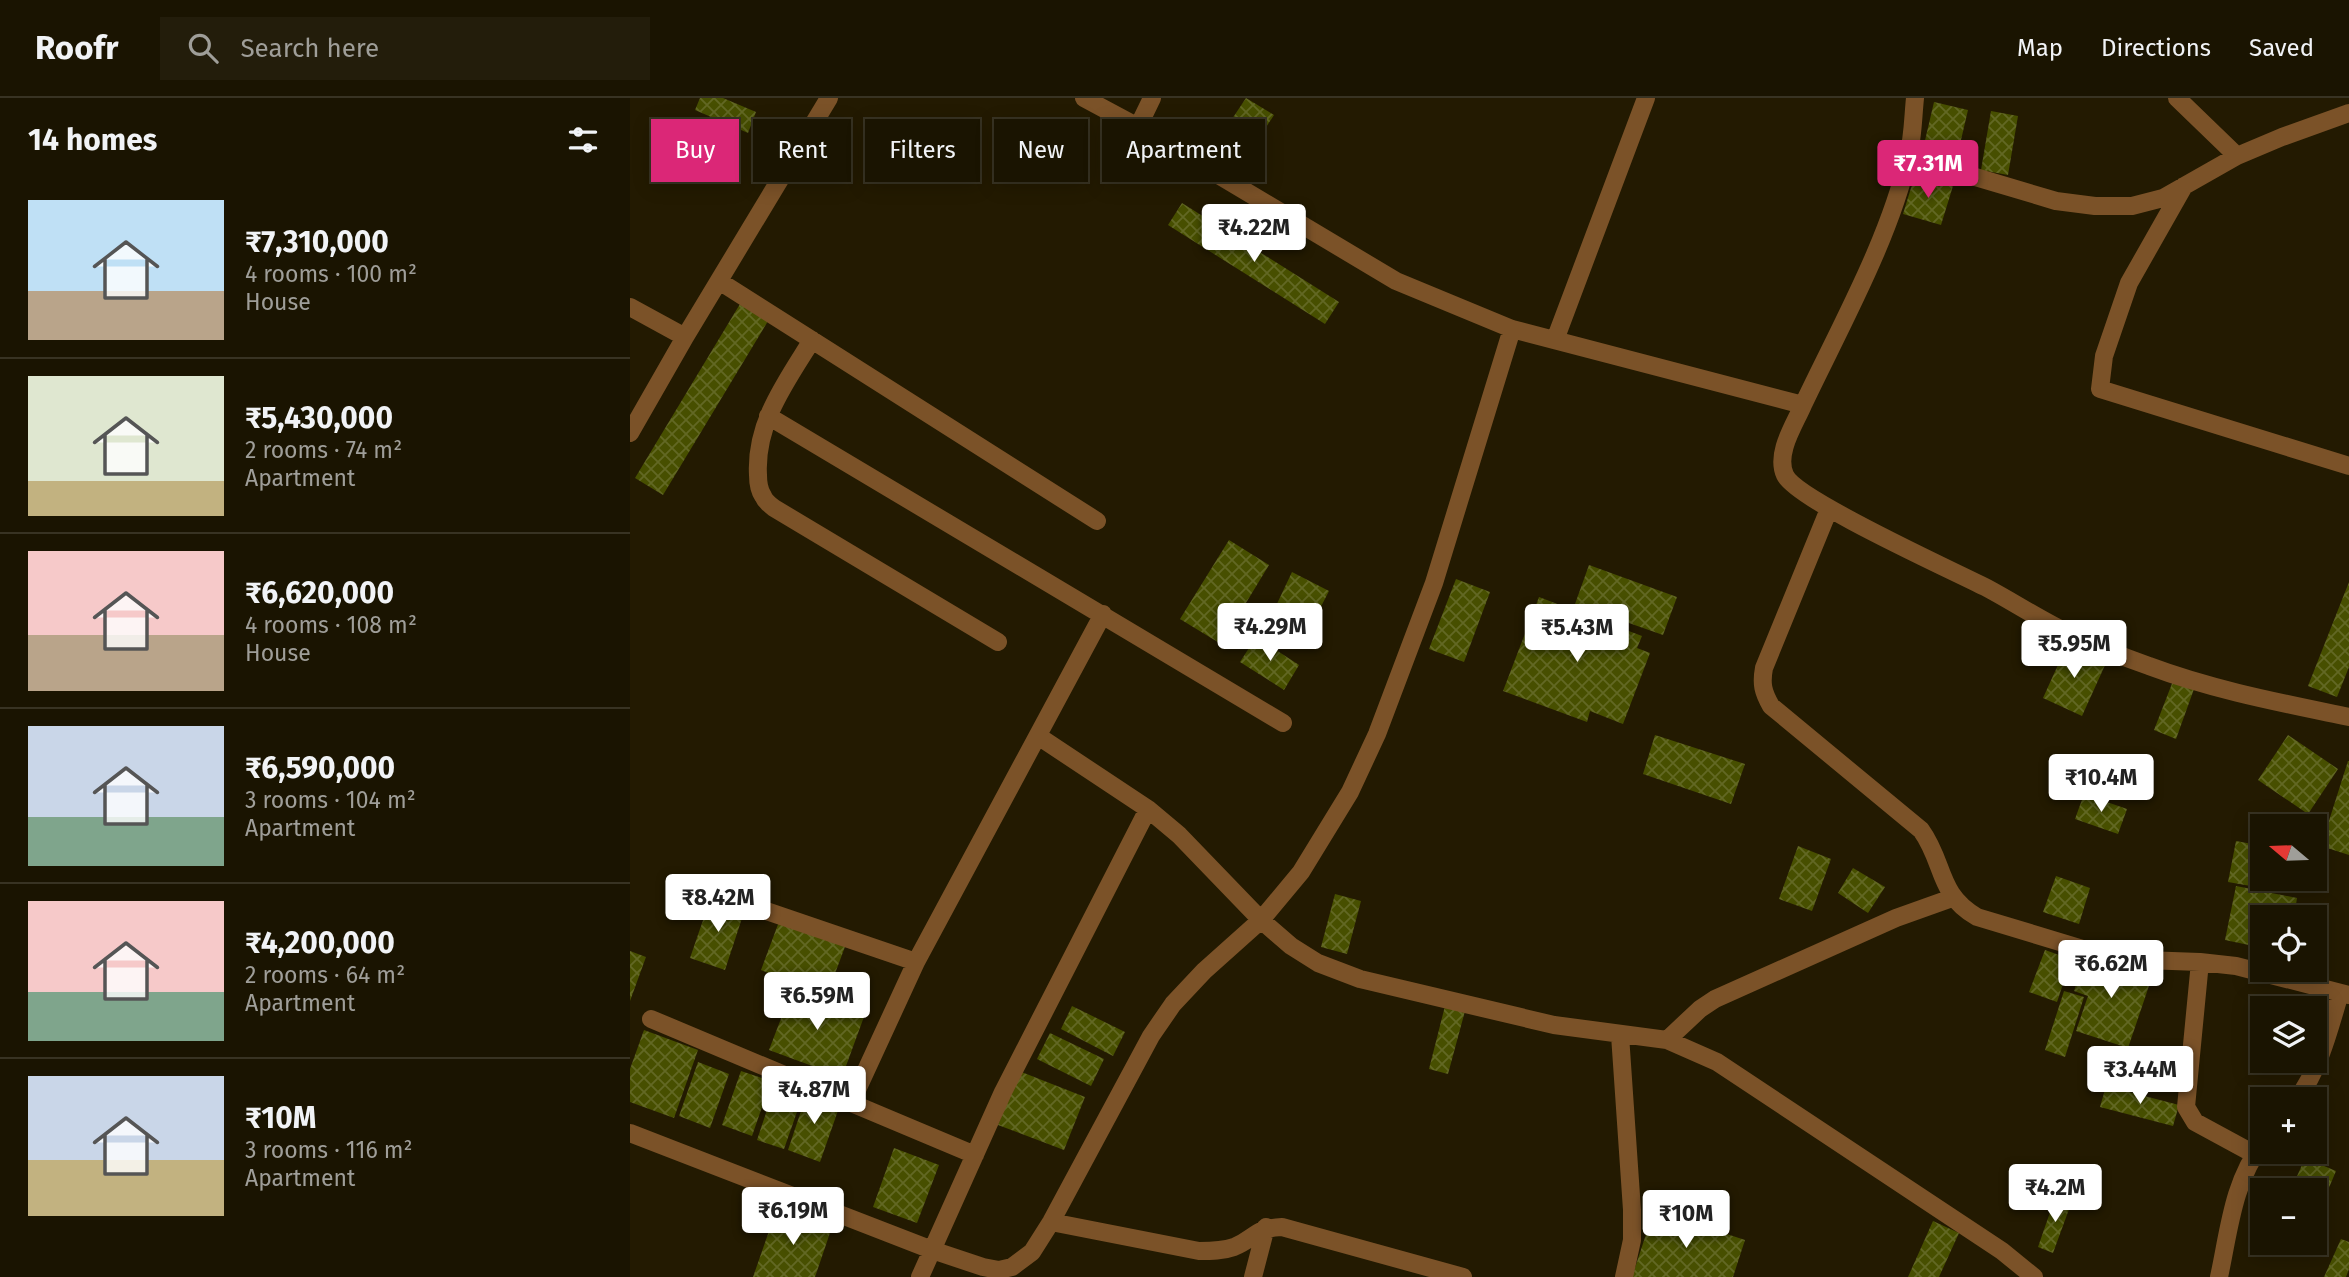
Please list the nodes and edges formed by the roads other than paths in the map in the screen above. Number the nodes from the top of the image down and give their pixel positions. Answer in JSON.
{"nodes":[{"id":1,"x":829,"y":98,"type":"edge"},
{"id":2,"x":1084,"y":98,"type":"edge"},
{"id":3,"x":1152,"y":98,"type":"edge"},
{"id":4,"x":1646,"y":98,"type":"edge"},
{"id":5,"x":1915,"y":98,"type":"edge"},
{"id":6,"x":2177,"y":98,"type":"edge"},
{"id":7,"x":2349,"y":113,"type":"edge"},
{"id":8,"x":1123,"y":119,"type":"edge"},
{"id":9,"x":1142,"y":119,"type":"edge"},
{"id":10,"x":2237,"y":156,"type":"junction"},
{"id":11,"x":1908,"y":157,"type":"junction"},
{"id":12,"x":1230,"y":182,"type":"edge"},
{"id":13,"x":2184,"y":186,"type":"junction"},
{"id":14,"x":719,"y":281,"type":"junction"},
{"id":15,"x":630,"y":307,"type":"edge"},
{"id":16,"x":1512,"y":329,"type":"junction"},
{"id":17,"x":685,"y":337,"type":"junction"},
{"id":18,"x":812,"y":340,"type":"junction"},
{"id":19,"x":1555,"y":340,"type":"junction"},
{"id":20,"x":1803,"y":405,"type":"junction"},
{"id":21,"x":768,"y":416,"type":"junction"},
{"id":22,"x":630,"y":433,"type":"edge"},
{"id":23,"x":2349,"y":466,"type":"edge"},
{"id":24,"x":1829,"y":509,"type":"junction"},
{"id":25,"x":1097,"y":521,"type":"dead end"},
{"id":26,"x":1103,"y":614,"type":"junction"},
{"id":27,"x":998,"y":642,"type":"dead end"},
{"id":28,"x":2349,"y":717,"type":"edge"},
{"id":29,"x":1283,"y":723,"type":"dead end"},
{"id":30,"x":1038,"y":736,"type":"junction"},
{"id":31,"x":1148,"y":809,"type":"junction"},
{"id":32,"x":722,"y":896,"type":"dead end"},
{"id":33,"x":1952,"y":898,"type":"junction"},
{"id":34,"x":1261,"y":920,"type":"junction"},
{"id":35,"x":916,"y":962,"type":"junction"},
{"id":36,"x":2200,"y":962,"type":"junction"},
{"id":37,"x":2344,"y":994,"type":"edge"},
{"id":38,"x":651,"y":1019,"type":"dead end"},
{"id":39,"x":1620,"y":1035,"type":"junction"},
{"id":40,"x":1667,"y":1040,"type":"junction"},
{"id":41,"x":2306,"y":1087,"type":"edge"},
{"id":42,"x":852,"y":1103,"type":"junction"},
{"id":43,"x":630,"y":1133,"type":"edge"},
{"id":44,"x":2250,"y":1146,"type":"edge"},
{"id":45,"x":975,"y":1155,"type":"junction"},
{"id":46,"x":2250,"y":1163,"type":"edge"},
{"id":47,"x":1051,"y":1222,"type":"junction"},
{"id":48,"x":1266,"y":1227,"type":"junction"},
{"id":49,"x":932,"y":1250,"type":"junction"},
{"id":50,"x":920,"y":1277,"type":"edge"},
{"id":51,"x":1253,"y":1277,"type":"edge"},
{"id":52,"x":1463,"y":1277,"type":"edge"},
{"id":53,"x":1624,"y":1277,"type":"edge"},
{"id":54,"x":2034,"y":1277,"type":"edge"},
{"id":55,"x":2219,"y":1277,"type":"edge"}],
"edges":[{"from":1,"to":14,"type":"street"},
{"from":2,"to":8,"type":"street"},
{"from":3,"to":9,"type":"street"},
{"from":4,"to":19,"type":"street"},
{"from":5,"to":11,"type":"street"},
{"from":6,"to":10,"type":"street"},
{"from":7,"to":10,"type":"street"},
{"from":10,"to":13,"type":"street"},
{"from":11,"to":13,"type":"street"},
{"from":11,"to":20,"type":"street"},
{"from":12,"to":16,"type":"street"},
{"from":13,"to":23,"type":"street"},
{"from":14,"to":17,"type":"street"},
{"from":14,"to":18,"type":"street"},
{"from":15,"to":17,"type":"street"},
{"from":16,"to":19,"type":"street"},
{"from":16,"to":34,"type":"street"},
{"from":17,"to":22,"type":"street"},
{"from":18,"to":21,"type":"street"},
{"from":18,"to":25,"type":"street"},
{"from":19,"to":20,"type":"street"},
{"from":20,"to":24,"type":"street"},
{"from":21,"to":26,"type":"street"},
{"from":21,"to":27,"type":"street"},
{"from":24,"to":28,"type":"street"},
{"from":24,"to":33,"type":"street"},
{"from":26,"to":29,"type":"street"},
{"from":26,"to":30,"type":"street"},
{"from":30,"to":31,"type":"street"},
{"from":30,"to":35,"type":"street"},
{"from":31,"to":34,"type":"street"},
{"from":31,"to":45,"type":"street"},
{"from":32,"to":35,"type":"street"},
{"from":33,"to":36,"type":"street"},
{"from":33,"to":40,"type":"street"},
{"from":34,"to":39,"type":"street"},
{"from":34,"to":47,"type":"street"},
{"from":35,"to":42,"type":"street"},
{"from":36,"to":37,"type":"street"},
{"from":36,"to":44,"type":"street"},
{"from":37,"to":41,"type":"street"},
{"from":38,"to":42,"type":"street"},
{"from":39,"to":40,"type":"street"},
{"from":39,"to":53,"type":"street"},
{"from":40,"to":54,"type":"street"},
{"from":42,"to":45,"type":"street"},
{"from":43,"to":49,"type":"street"},
{"from":45,"to":49,"type":"street"},
{"from":46,"to":55,"type":"street"},
{"from":47,"to":48,"type":"street"},
{"from":47,"to":49,"type":"street"},
{"from":48,"to":51,"type":"street"},
{"from":48,"to":52,"type":"street"},
{"from":49,"to":50,"type":"street"}]}
